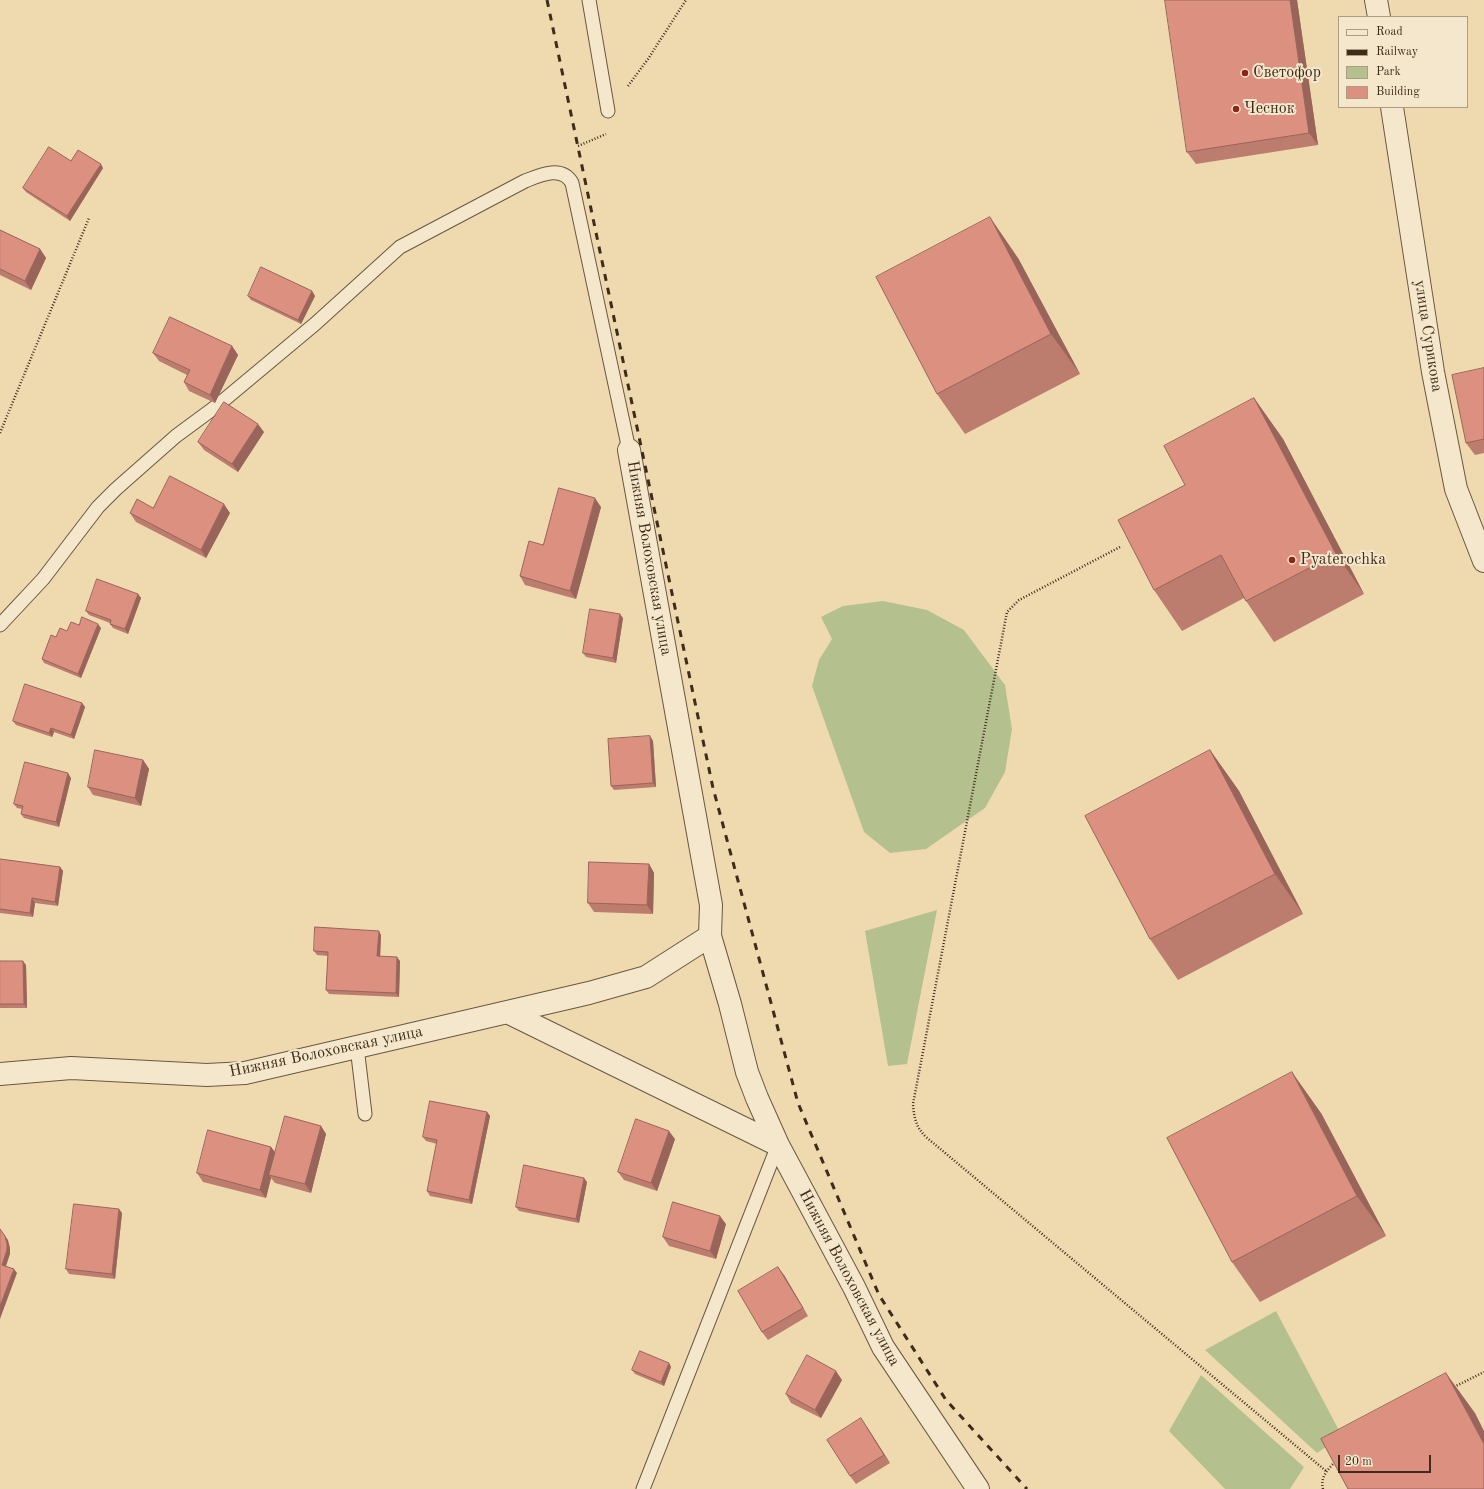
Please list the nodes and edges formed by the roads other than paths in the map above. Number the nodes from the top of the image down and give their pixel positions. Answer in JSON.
{"nodes":[{"id":1,"x":589,"y":0,"type":"edge"},
{"id":2,"x":1376,"y":0,"type":"edge"},
{"id":3,"x":1379,"y":16,"type":"edge"},
{"id":4,"x":1392,"y":108,"type":"edge"},
{"id":5,"x":608,"y":111,"type":"road end"},
{"id":6,"x":629,"y":450,"type":"joint"},
{"id":7,"x":1484,"y":561,"type":"edge"},
{"id":8,"x":0,"y":625,"type":"edge"},
{"id":9,"x":710,"y":936,"type":"junction"},
{"id":10,"x":507,"y":1012,"type":"junction"},
{"id":11,"x":357,"y":1047,"type":"junction"},
{"id":12,"x":0,"y":1074,"type":"edge"},
{"id":13,"x":365,"y":1114,"type":"dead end"},
{"id":14,"x":778,"y":1145,"type":"junction"},
{"id":15,"x":643,"y":1489,"type":"edge"},
{"id":16,"x":978,"y":1489,"type":"edge"}],
"edges":[{"from":1,"to":5,"type":"lane"},
{"from":2,"to":3,"type":"street"},
{"from":4,"to":7,"type":"street","name":"улица Сурикова"},
{"from":6,"to":8,"type":"lane","name":"Нижняя Волоховская улица"},
{"from":6,"to":9,"type":"street","name":"Нижняя Волоховская улица"},
{"from":9,"to":10,"type":"street","name":"Нижняя Волоховская улица"},
{"from":9,"to":14,"type":"street","name":"Нижняя Волоховская улица"},
{"from":10,"to":11,"type":"street","name":"Нижняя Волоховская улица"},
{"from":10,"to":14,"type":"street"},
{"from":11,"to":12,"type":"street","name":"Нижняя Волоховская улица"},
{"from":11,"to":13,"type":"lane"},
{"from":14,"to":15,"type":"lane"},
{"from":14,"to":16,"type":"street","name":"Нижняя Волоховская улица"}]}
